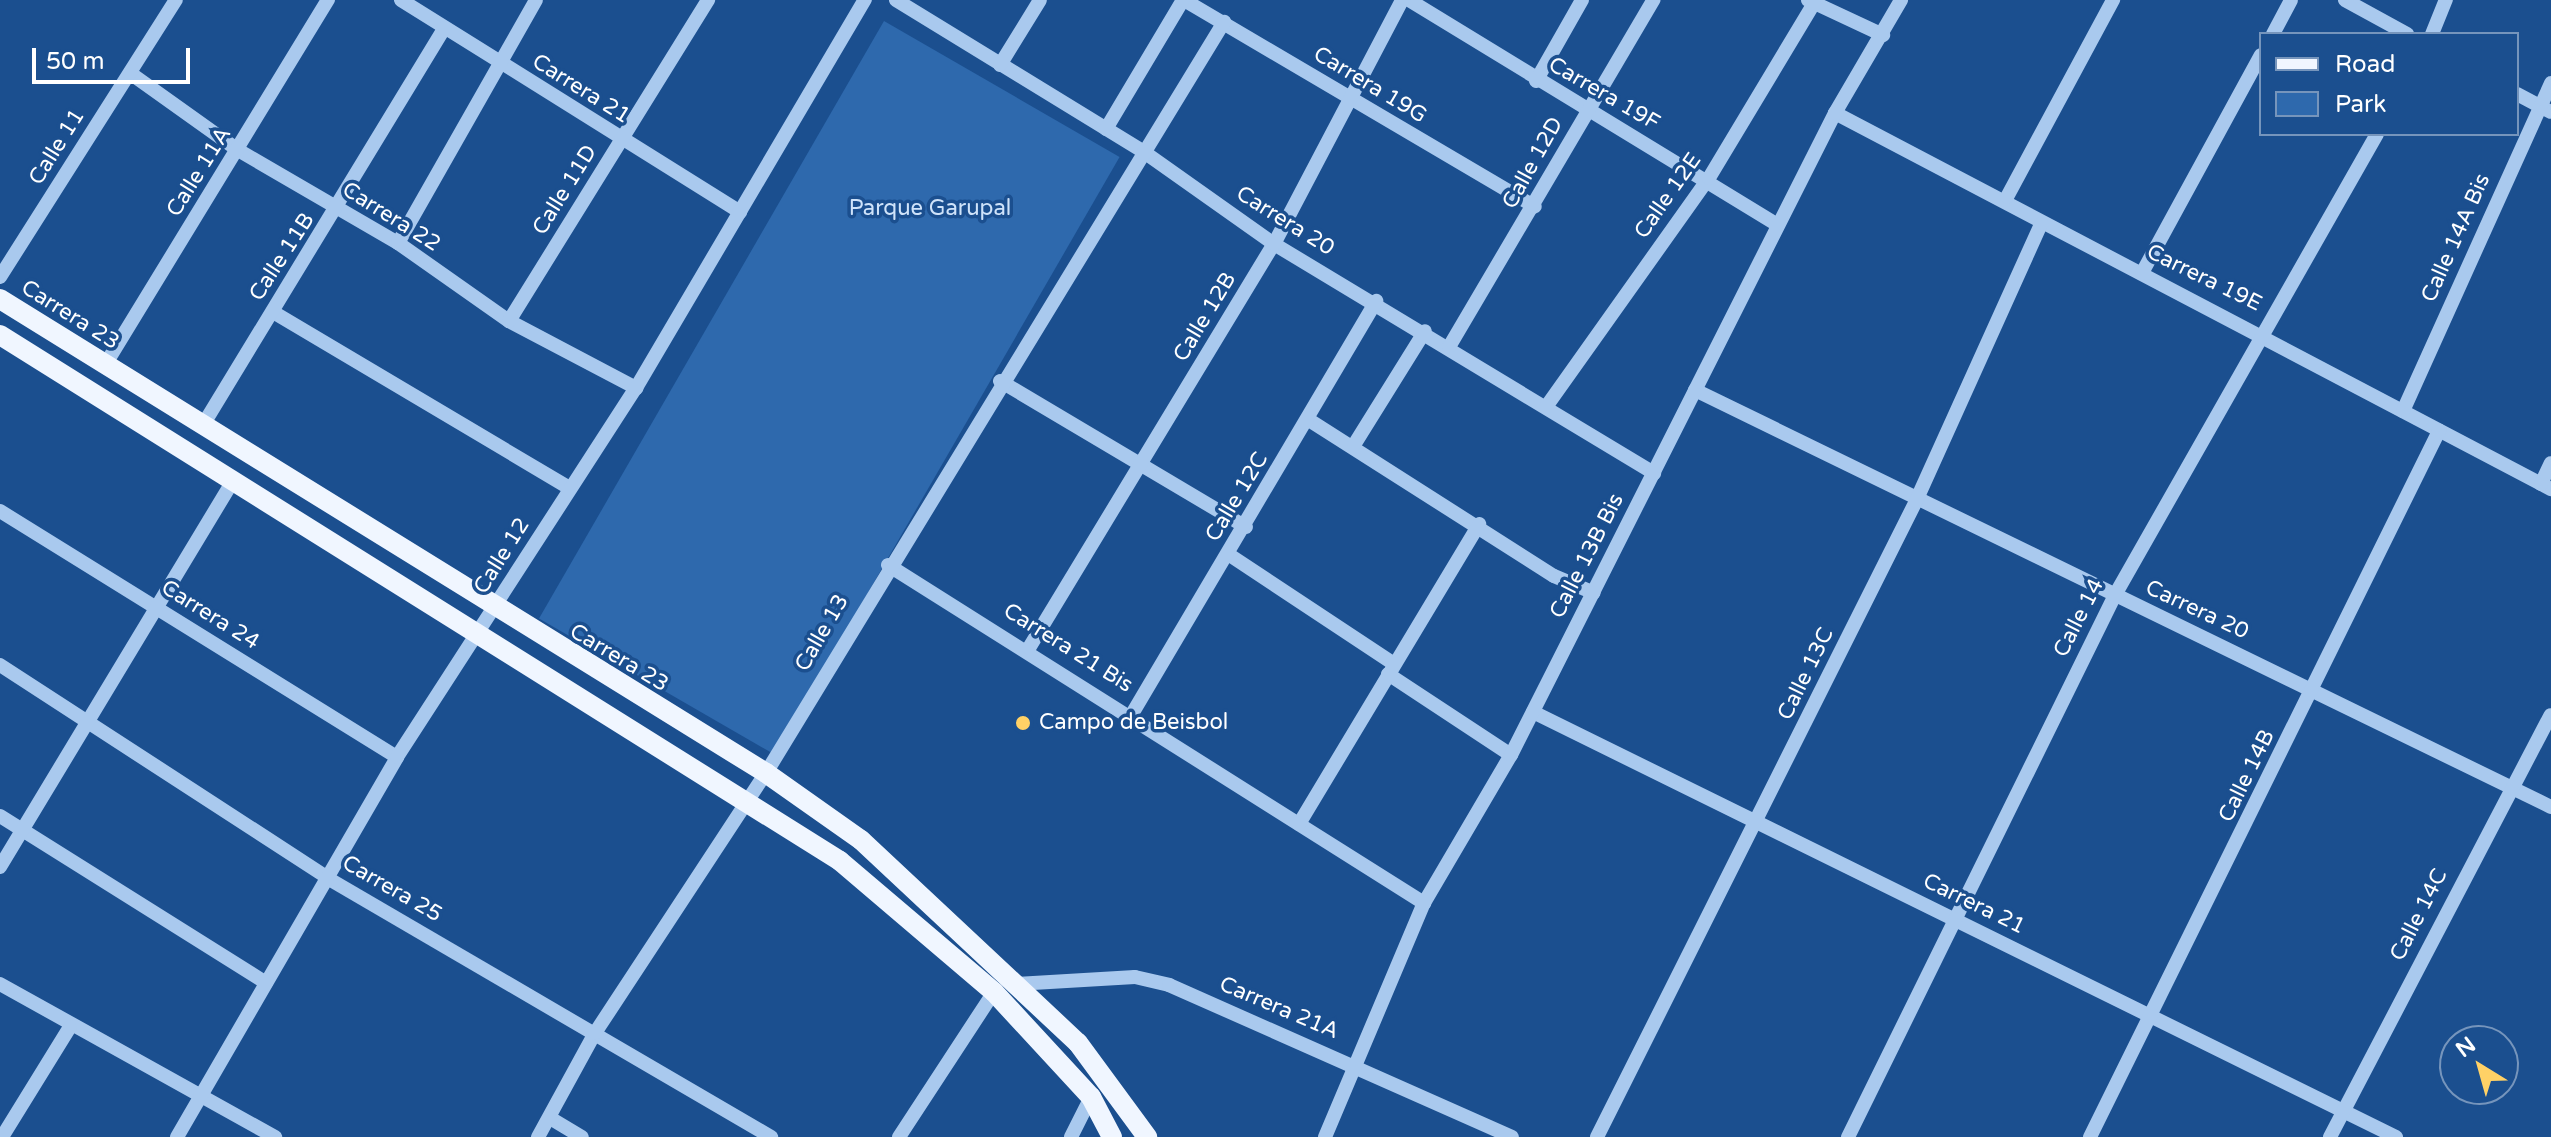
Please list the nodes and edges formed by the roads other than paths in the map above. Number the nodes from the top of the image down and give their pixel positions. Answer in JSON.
{"nodes":[{"id":1,"x":176,"y":0,"type":"edge"},
{"id":2,"x":328,"y":0,"type":"edge"},
{"id":3,"x":401,"y":0,"type":"edge"},
{"id":4,"x":536,"y":0,"type":"edge"},
{"id":5,"x":708,"y":0,"type":"edge"},
{"id":6,"x":865,"y":0,"type":"edge"},
{"id":7,"x":896,"y":0,"type":"edge"},
{"id":8,"x":1040,"y":0,"type":"edge"},
{"id":9,"x":1184,"y":0,"type":"edge"},
{"id":10,"x":1402,"y":0,"type":"edge"},
{"id":11,"x":1409,"y":0,"type":"edge"},
{"id":12,"x":1582,"y":0,"type":"edge"},
{"id":13,"x":1653,"y":0,"type":"edge"},
{"id":14,"x":1901,"y":0,"type":"edge"},
{"id":15,"x":2113,"y":0,"type":"edge"},
{"id":16,"x":2291,"y":0,"type":"edge"},
{"id":17,"x":2345,"y":0,"type":"edge"},
{"id":18,"x":2446,"y":0,"type":"edge"},
{"id":19,"x":1811,"y":1,"type":"edge"},
{"id":20,"x":1224,"y":22,"type":"junction"},
{"id":21,"x":444,"y":29,"type":"junction"},
{"id":22,"x":2274,"y":32,"type":"edge"},
{"id":23,"x":2403,"y":32,"type":"edge"},
{"id":24,"x":2433,"y":32,"type":"edge"},
{"id":25,"x":1883,"y":35,"type":"junction"},
{"id":26,"x":2259,"y":59,"type":"edge"},
{"id":27,"x":499,"y":64,"type":"junction"},
{"id":28,"x":1000,"y":65,"type":"junction"},
{"id":29,"x":130,"y":73,"type":"junction"},
{"id":30,"x":1536,"y":81,"type":"junction"},
{"id":31,"x":2551,"y":83,"type":"edge"},
{"id":32,"x":2519,"y":95,"type":"edge"},
{"id":33,"x":1350,"y":100,"type":"junction"},
{"id":34,"x":2545,"y":109,"type":"edge"},
{"id":35,"x":1587,"y":111,"type":"junction"},
{"id":36,"x":1835,"y":113,"type":"junction"},
{"id":37,"x":1106,"y":129,"type":"junction"},
{"id":38,"x":2376,"y":136,"type":"edge"},
{"id":39,"x":622,"y":141,"type":"junction"},
{"id":40,"x":238,"y":150,"type":"junction"},
{"id":41,"x":1144,"y":152,"type":"junction"},
{"id":42,"x":1709,"y":178,"type":"junction"},
{"id":43,"x":2007,"y":197,"type":"junction"},
{"id":44,"x":1535,"y":207,"type":"junction"},
{"id":45,"x":339,"y":210,"type":"junction"},
{"id":46,"x":740,"y":212,"type":"junction"},
{"id":47,"x":2041,"y":224,"type":"junction"},
{"id":48,"x":1778,"y":225,"type":"junction"},
{"id":49,"x":398,"y":243,"type":"junction"},
{"id":50,"x":1274,"y":244,"type":"junction"},
{"id":51,"x":2142,"y":273,"type":"junction"},
{"id":52,"x":0,"y":277,"type":"edge"},
{"id":53,"x":0,"y":299,"type":"edge"},
{"id":54,"x":1376,"y":301,"type":"junction"},
{"id":55,"x":273,"y":312,"type":"junction"},
{"id":56,"x":509,"y":321,"type":"junction"},
{"id":57,"x":1425,"y":331,"type":"junction"},
{"id":58,"x":2265,"y":333,"type":"junction"},
{"id":59,"x":0,"y":335,"type":"edge"},
{"id":60,"x":1449,"y":347,"type":"junction"},
{"id":61,"x":105,"y":365,"type":"junction"},
{"id":62,"x":1000,"y":381,"type":"junction"},
{"id":63,"x":636,"y":388,"type":"junction"},
{"id":64,"x":1695,"y":390,"type":"junction"},
{"id":65,"x":1546,"y":407,"type":"junction"},
{"id":66,"x":2403,"y":411,"type":"junction"},
{"id":67,"x":1309,"y":420,"type":"junction"},
{"id":68,"x":203,"y":425,"type":"junction"},
{"id":69,"x":2439,"y":431,"type":"junction"},
{"id":70,"x":1354,"y":445,"type":"junction"},
{"id":71,"x":2551,"y":463,"type":"edge"},
{"id":72,"x":1143,"y":466,"type":"junction"},
{"id":73,"x":1654,"y":473,"type":"junction"},
{"id":74,"x":230,"y":485,"type":"junction"},
{"id":75,"x":2546,"y":486,"type":"edge"},
{"id":76,"x":570,"y":488,"type":"junction"},
{"id":77,"x":1916,"y":501,"type":"junction"},
{"id":78,"x":0,"y":511,"type":"edge"},
{"id":79,"x":1479,"y":524,"type":"junction"},
{"id":80,"x":1246,"y":527,"type":"junction"},
{"id":81,"x":1228,"y":554,"type":"junction"},
{"id":82,"x":888,"y":565,"type":"junction"},
{"id":83,"x":1594,"y":593,"type":"junction"},
{"id":84,"x":2115,"y":595,"type":"junction"},
{"id":85,"x":153,"y":606,"type":"junction"},
{"id":86,"x":493,"y":611,"type":"junction"},
{"id":87,"x":477,"y":636,"type":"junction"},
{"id":88,"x":1029,"y":648,"type":"junction"},
{"id":89,"x":0,"y":665,"type":"edge"},
{"id":90,"x":1391,"y":669,"type":"junction"},
{"id":91,"x":2314,"y":689,"type":"junction"},
{"id":92,"x":1533,"y":712,"type":"junction"},
{"id":93,"x":1132,"y":714,"type":"junction"},
{"id":94,"x":2551,"y":715,"type":"edge"},
{"id":95,"x":85,"y":721,"type":"junction"},
{"id":96,"x":1511,"y":755,"type":"junction"},
{"id":97,"x":397,"y":757,"type":"junction"},
{"id":98,"x":766,"y":773,"type":"junction"},
{"id":99,"x":2510,"y":788,"type":"junction"},
{"id":100,"x":745,"y":801,"type":"junction"},
{"id":101,"x":2551,"y":807,"type":"edge"},
{"id":102,"x":0,"y":816,"type":"edge"},
{"id":103,"x":1757,"y":822,"type":"junction"},
{"id":104,"x":1299,"y":824,"type":"junction"},
{"id":105,"x":22,"y":830,"type":"junction"},
{"id":106,"x":0,"y":867,"type":"edge"},
{"id":107,"x":329,"y":879,"type":"junction"},
{"id":108,"x":1424,"y":903,"type":"junction"},
{"id":109,"x":1955,"y":918,"type":"junction"},
{"id":110,"x":266,"y":983,"type":"junction"},
{"id":111,"x":0,"y":984,"type":"edge"},
{"id":112,"x":1015,"y":984,"type":"junction"},
{"id":113,"x":994,"y":992,"type":"junction"},
{"id":114,"x":2154,"y":1016,"type":"junction"},
{"id":115,"x":70,"y":1027,"type":"junction"},
{"id":116,"x":595,"y":1033,"type":"junction"},
{"id":117,"x":1359,"y":1066,"type":"junction"},
{"id":118,"x":203,"y":1094,"type":"junction"},
{"id":119,"x":1091,"y":1097,"type":"junction"},
{"id":120,"x":2343,"y":1111,"type":"junction"},
{"id":121,"x":550,"y":1118,"type":"junction"},
{"id":122,"x":2,"y":1137,"type":"edge"},
{"id":123,"x":177,"y":1137,"type":"edge"},
{"id":124,"x":275,"y":1137,"type":"edge"},
{"id":125,"x":538,"y":1137,"type":"edge"},
{"id":126,"x":582,"y":1137,"type":"edge"},
{"id":127,"x":771,"y":1137,"type":"edge"},
{"id":128,"x":899,"y":1137,"type":"edge"},
{"id":129,"x":1071,"y":1137,"type":"edge"},
{"id":130,"x":1112,"y":1137,"type":"edge"},
{"id":131,"x":1147,"y":1137,"type":"edge"},
{"id":132,"x":1325,"y":1137,"type":"edge"},
{"id":133,"x":1512,"y":1137,"type":"edge"},
{"id":134,"x":1597,"y":1137,"type":"edge"},
{"id":135,"x":1848,"y":1137,"type":"edge"},
{"id":136,"x":2090,"y":1137,"type":"edge"},
{"id":137,"x":2330,"y":1137,"type":"edge"},
{"id":138,"x":2396,"y":1137,"type":"edge"}],
"edges":[{"from":1,"to":29,"type":"street","name":"Calle 11"},
{"from":2,"to":40,"type":"street","name":"Calle 11A"},
{"from":3,"to":21,"type":"street","name":"Carrera 21"},
{"from":4,"to":27,"type":"street"},
{"from":5,"to":39,"type":"street","name":"Calle 11D"},
{"from":6,"to":46,"type":"street","name":"Calle 12"},
{"from":7,"to":28,"type":"street","name":"Carrera 20"},
{"from":8,"to":28,"type":"street"},
{"from":9,"to":20,"type":"street","name":"Carrera 19G"},
{"from":9,"to":37,"type":"street"},
{"from":10,"to":33,"type":"street","name":"Calle 12B"},
{"from":11,"to":30,"type":"street","name":"Carrera 19F"},
{"from":12,"to":30,"type":"street"},
{"from":13,"to":35,"type":"street","name":"Calle 12D"},
{"from":14,"to":25,"type":"street","name":"Calle 13B Bis"},
{"from":15,"to":43,"type":"street"},
{"from":16,"to":22,"type":"street"},
{"from":17,"to":23,"type":"street"},
{"from":18,"to":24,"type":"street"},
{"from":19,"to":25,"type":"street"},
{"from":19,"to":42,"type":"street","name":"Calle 12E"},
{"from":20,"to":33,"type":"street","name":"Carrera 19G"},
{"from":20,"to":41,"type":"street","name":"Calle 13"},
{"from":21,"to":27,"type":"street","name":"Carrera 21"},
{"from":21,"to":45,"type":"street","name":"Calle 11B"},
{"from":25,"to":36,"type":"street","name":"Calle 13B Bis"},
{"from":26,"to":51,"type":"street"},
{"from":27,"to":39,"type":"street","name":"Carrera 21"},
{"from":27,"to":49,"type":"street"},
{"from":28,"to":37,"type":"street","name":"Carrera 20"},
{"from":29,"to":40,"type":"street","name":"Carrera 22"},
{"from":29,"to":52,"type":"street","name":"Calle 11"},
{"from":30,"to":35,"type":"street","name":"Carrera 19F"},
{"from":31,"to":34,"type":"street","name":"Calle 14A Bis"},
{"from":32,"to":34,"type":"street"},
{"from":33,"to":44,"type":"street","name":"Carrera 19G"},
{"from":33,"to":50,"type":"street","name":"Calle 12B"},
{"from":34,"to":66,"type":"street","name":"Calle 14A Bis"},
{"from":35,"to":42,"type":"street","name":"Carrera 19F"},
{"from":35,"to":44,"type":"street","name":"Calle 12D"},
{"from":36,"to":43,"type":"street","name":"Carrera 19E"},
{"from":36,"to":48,"type":"street","name":"Calle 13B Bis"},
{"from":37,"to":41,"type":"street","name":"Carrera 20"},
{"from":38,"to":58,"type":"street","name":"Calle 14"},
{"from":39,"to":46,"type":"street","name":"Carrera 21"},
{"from":39,"to":56,"type":"street","name":"Calle 11D"},
{"from":40,"to":45,"type":"street","name":"Carrera 22"},
{"from":40,"to":61,"type":"street","name":"Calle 11A"},
{"from":41,"to":50,"type":"street","name":"Carrera 20"},
{"from":41,"to":62,"type":"street","name":"Calle 13"},
{"from":42,"to":48,"type":"street","name":"Carrera 19F"},
{"from":42,"to":65,"type":"street","name":"Calle 12E"},
{"from":43,"to":47,"type":"street","name":"Carrera 19E"},
{"from":44,"to":60,"type":"street","name":"Calle 12D"},
{"from":45,"to":49,"type":"street","name":"Carrera 22"},
{"from":45,"to":55,"type":"street","name":"Calle 11B"},
{"from":46,"to":63,"type":"street","name":"Calle 12"},
{"from":47,"to":51,"type":"street","name":"Carrera 19E"},
{"from":47,"to":77,"type":"street","name":"Calle 13C"},
{"from":48,"to":64,"type":"street","name":"Calle 13B Bis"},
{"from":49,"to":56,"type":"street","name":"Carrera 22"},
{"from":50,"to":54,"type":"street","name":"Carrera 20"},
{"from":50,"to":72,"type":"street","name":"Calle 12B"},
{"from":51,"to":58,"type":"street","name":"Carrera 19E"},
{"from":53,"to":61,"type":"main road","name":"Carrera 23"},
{"from":54,"to":57,"type":"street","name":"Carrera 20"},
{"from":54,"to":67,"type":"street","name":"Calle 12C"},
{"from":55,"to":68,"type":"street","name":"Calle 11B"},
{"from":55,"to":76,"type":"street"},
{"from":56,"to":63,"type":"street","name":"Carrera 22"},
{"from":57,"to":60,"type":"street","name":"Carrera 20"},
{"from":57,"to":70,"type":"street"},
{"from":58,"to":66,"type":"street","name":"Carrera 19E"},
{"from":58,"to":84,"type":"street","name":"Calle 14"},
{"from":59,"to":74,"type":"main road"},
{"from":60,"to":65,"type":"street","name":"Carrera 20"},
{"from":61,"to":68,"type":"main road","name":"Carrera 23"},
{"from":62,"to":72,"type":"street"},
{"from":62,"to":82,"type":"street","name":"Calle 13"},
{"from":63,"to":76,"type":"street","name":"Calle 12"},
{"from":64,"to":73,"type":"street","name":"Calle 13B Bis"},
{"from":64,"to":77,"type":"street","name":"Carrera 20"},
{"from":65,"to":73,"type":"street","name":"Carrera 20"},
{"from":66,"to":69,"type":"street","name":"Carrera 19E"},
{"from":67,"to":70,"type":"street"},
{"from":67,"to":80,"type":"street","name":"Calle 12C"},
{"from":68,"to":86,"type":"main road","name":"Carrera 23"},
{"from":69,"to":75,"type":"street","name":"Carrera 19E"},
{"from":69,"to":91,"type":"street","name":"Calle 14B"},
{"from":70,"to":79,"type":"street"},
{"from":71,"to":75,"type":"street"},
{"from":72,"to":80,"type":"street"},
{"from":72,"to":88,"type":"street","name":"Calle 12B"},
{"from":73,"to":83,"type":"street","name":"Calle 13B Bis"},
{"from":74,"to":85,"type":"street"},
{"from":74,"to":87,"type":"main road"},
{"from":76,"to":86,"type":"street","name":"Calle 12"},
{"from":77,"to":84,"type":"street","name":"Carrera 20"},
{"from":77,"to":103,"type":"street","name":"Calle 13C"},
{"from":78,"to":85,"type":"street","name":"Carrera 24"},
{"from":79,"to":83,"type":"street"},
{"from":79,"to":90,"type":"street"},
{"from":80,"to":81,"type":"street","name":"Calle 12C"},
{"from":81,"to":90,"type":"street"},
{"from":81,"to":93,"type":"street","name":"Calle 12C"},
{"from":82,"to":88,"type":"street","name":"Carrera 21 Bis"},
{"from":82,"to":98,"type":"street","name":"Calle 13"},
{"from":83,"to":92,"type":"street","name":"Calle 13B Bis"},
{"from":84,"to":91,"type":"street","name":"Carrera 20"},
{"from":84,"to":109,"type":"street","name":"Calle 14"},
{"from":85,"to":95,"type":"street"},
{"from":85,"to":97,"type":"street","name":"Carrera 24"},
{"from":86,"to":87,"type":"street","name":"Calle 12"},
{"from":86,"to":98,"type":"main road","name":"Carrera 23"},
{"from":87,"to":97,"type":"street","name":"Calle 12"},
{"from":87,"to":100,"type":"main road"},
{"from":88,"to":93,"type":"street","name":"Carrera 21 Bis"},
{"from":89,"to":95,"type":"street","name":"Carrera 25"},
{"from":90,"to":96,"type":"street"},
{"from":90,"to":104,"type":"street"},
{"from":91,"to":99,"type":"street","name":"Carrera 20"},
{"from":91,"to":114,"type":"street","name":"Calle 14B"},
{"from":92,"to":96,"type":"street","name":"Calle 13B Bis"},
{"from":92,"to":103,"type":"street","name":"Carrera 21"},
{"from":93,"to":104,"type":"street","name":"Carrera 21 Bis"},
{"from":94,"to":99,"type":"street","name":"Calle 14C"},
{"from":95,"to":105,"type":"street"},
{"from":95,"to":107,"type":"street","name":"Carrera 25"},
{"from":96,"to":108,"type":"street","name":"Calle 13B Bis"},
{"from":97,"to":107,"type":"street","name":"Calle 12"},
{"from":98,"to":100,"type":"street","name":"Calle 13"},
{"from":98,"to":112,"type":"main road","name":"Carrera 23"},
{"from":99,"to":101,"type":"street","name":"Carrera 20"},
{"from":99,"to":120,"type":"street","name":"Calle 14C"},
{"from":100,"to":113,"type":"main road"},
{"from":100,"to":116,"type":"street","name":"Calle 13"},
{"from":102,"to":105,"type":"street"},
{"from":103,"to":109,"type":"street","name":"Carrera 21"},
{"from":103,"to":134,"type":"street","name":"Calle 13C"},
{"from":104,"to":108,"type":"street","name":"Carrera 21 Bis"},
{"from":105,"to":106,"type":"street"},
{"from":105,"to":110,"type":"street"},
{"from":107,"to":110,"type":"street","name":"Calle 12"},
{"from":107,"to":116,"type":"street","name":"Carrera 25"},
{"from":108,"to":117,"type":"street","name":"Calle 13B Bis"},
{"from":109,"to":114,"type":"street","name":"Carrera 21"},
{"from":109,"to":135,"type":"street","name":"Calle 14"},
{"from":110,"to":118,"type":"street","name":"Calle 12"},
{"from":111,"to":115,"type":"street"},
{"from":112,"to":117,"type":"street","name":"Carrera 21A"},
{"from":112,"to":131,"type":"main road","name":"Carrera 23"},
{"from":113,"to":119,"type":"main road"},
{"from":113,"to":128,"type":"street"},
{"from":114,"to":120,"type":"street","name":"Carrera 21"},
{"from":114,"to":136,"type":"street","name":"Calle 14B"},
{"from":115,"to":118,"type":"street"},
{"from":115,"to":122,"type":"street"},
{"from":116,"to":121,"type":"street","name":"Calle 13"},
{"from":116,"to":127,"type":"street","name":"Carrera 25"},
{"from":117,"to":132,"type":"street","name":"Calle 13B Bis"},
{"from":117,"to":133,"type":"street","name":"Carrera 21A"},
{"from":118,"to":123,"type":"street","name":"Calle 12"},
{"from":118,"to":124,"type":"street"},
{"from":119,"to":129,"type":"street"},
{"from":119,"to":130,"type":"main road"},
{"from":120,"to":137,"type":"street","name":"Calle 14C"},
{"from":120,"to":138,"type":"street","name":"Carrera 21"},
{"from":121,"to":125,"type":"street","name":"Calle 13"},
{"from":121,"to":126,"type":"street"}]}
